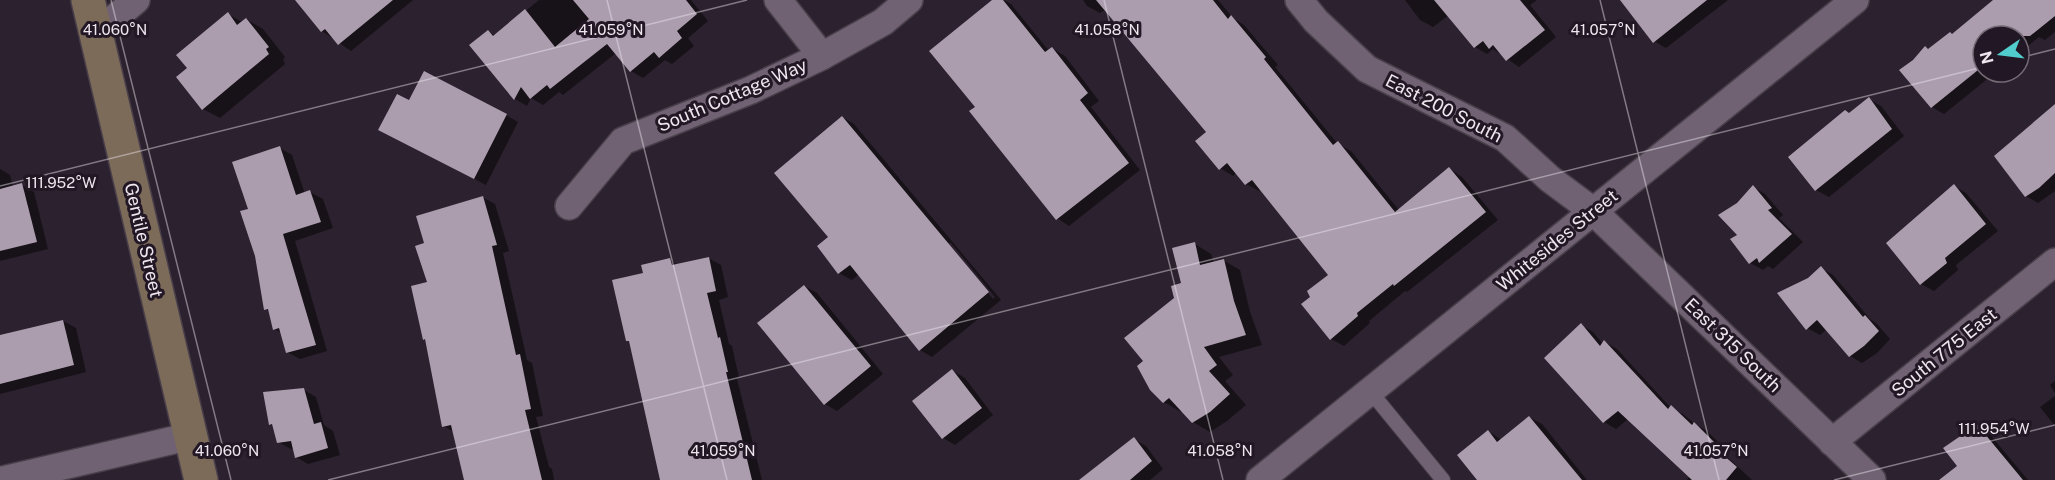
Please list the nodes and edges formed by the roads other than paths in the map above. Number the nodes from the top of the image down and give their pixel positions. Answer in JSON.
{"nodes":[{"id":1,"x":88,"y":0,"type":"edge"},
{"id":2,"x":136,"y":0,"type":"edge"},
{"id":3,"x":778,"y":0,"type":"edge"},
{"id":4,"x":909,"y":0,"type":"edge"},
{"id":5,"x":1299,"y":0,"type":"edge"},
{"id":6,"x":1855,"y":0,"type":"edge"},
{"id":7,"x":96,"y":34,"type":"junction"},
{"id":8,"x":822,"y":56,"type":"junction"},
{"id":9,"x":569,"y":206,"type":"dead end"},
{"id":10,"x":1593,"y":211,"type":"junction"},
{"id":11,"x":2055,"y":262,"type":"edge"},
{"id":12,"x":1370,"y":391,"type":"junction"},
{"id":13,"x":191,"y":436,"type":"junction"},
{"id":14,"x":1832,"y":442,"type":"junction"},
{"id":15,"x":3,"y":480,"type":"edge"},
{"id":16,"x":201,"y":480,"type":"edge"},
{"id":17,"x":1260,"y":480,"type":"edge"},
{"id":18,"x":1443,"y":480,"type":"edge"},
{"id":19,"x":1872,"y":480,"type":"edge"}],
"edges":[{"from":1,"to":7,"type":"main road","name":"Gentile Street"},
{"from":2,"to":7,"type":"street"},
{"from":3,"to":8,"type":"street"},
{"from":4,"to":8,"type":"street","name":"South Cottage Way"},
{"from":5,"to":10,"type":"street","name":"East 200 South"},
{"from":6,"to":10,"type":"street","name":"Whitesides Street"},
{"from":7,"to":13,"type":"main road","name":"Gentile Street"},
{"from":8,"to":9,"type":"street","name":"South Cottage Way"},
{"from":10,"to":12,"type":"street","name":"Whitesides Street"},
{"from":10,"to":14,"type":"street","name":"East 315 South"},
{"from":11,"to":14,"type":"street","name":"South 775 East"},
{"from":12,"to":17,"type":"street","name":"Whitesides Street"},
{"from":12,"to":18,"type":"lane"},
{"from":13,"to":15,"type":"street"},
{"from":13,"to":16,"type":"main road","name":"Gentile Street"},
{"from":14,"to":19,"type":"street","name":"East 315 South"}]}
